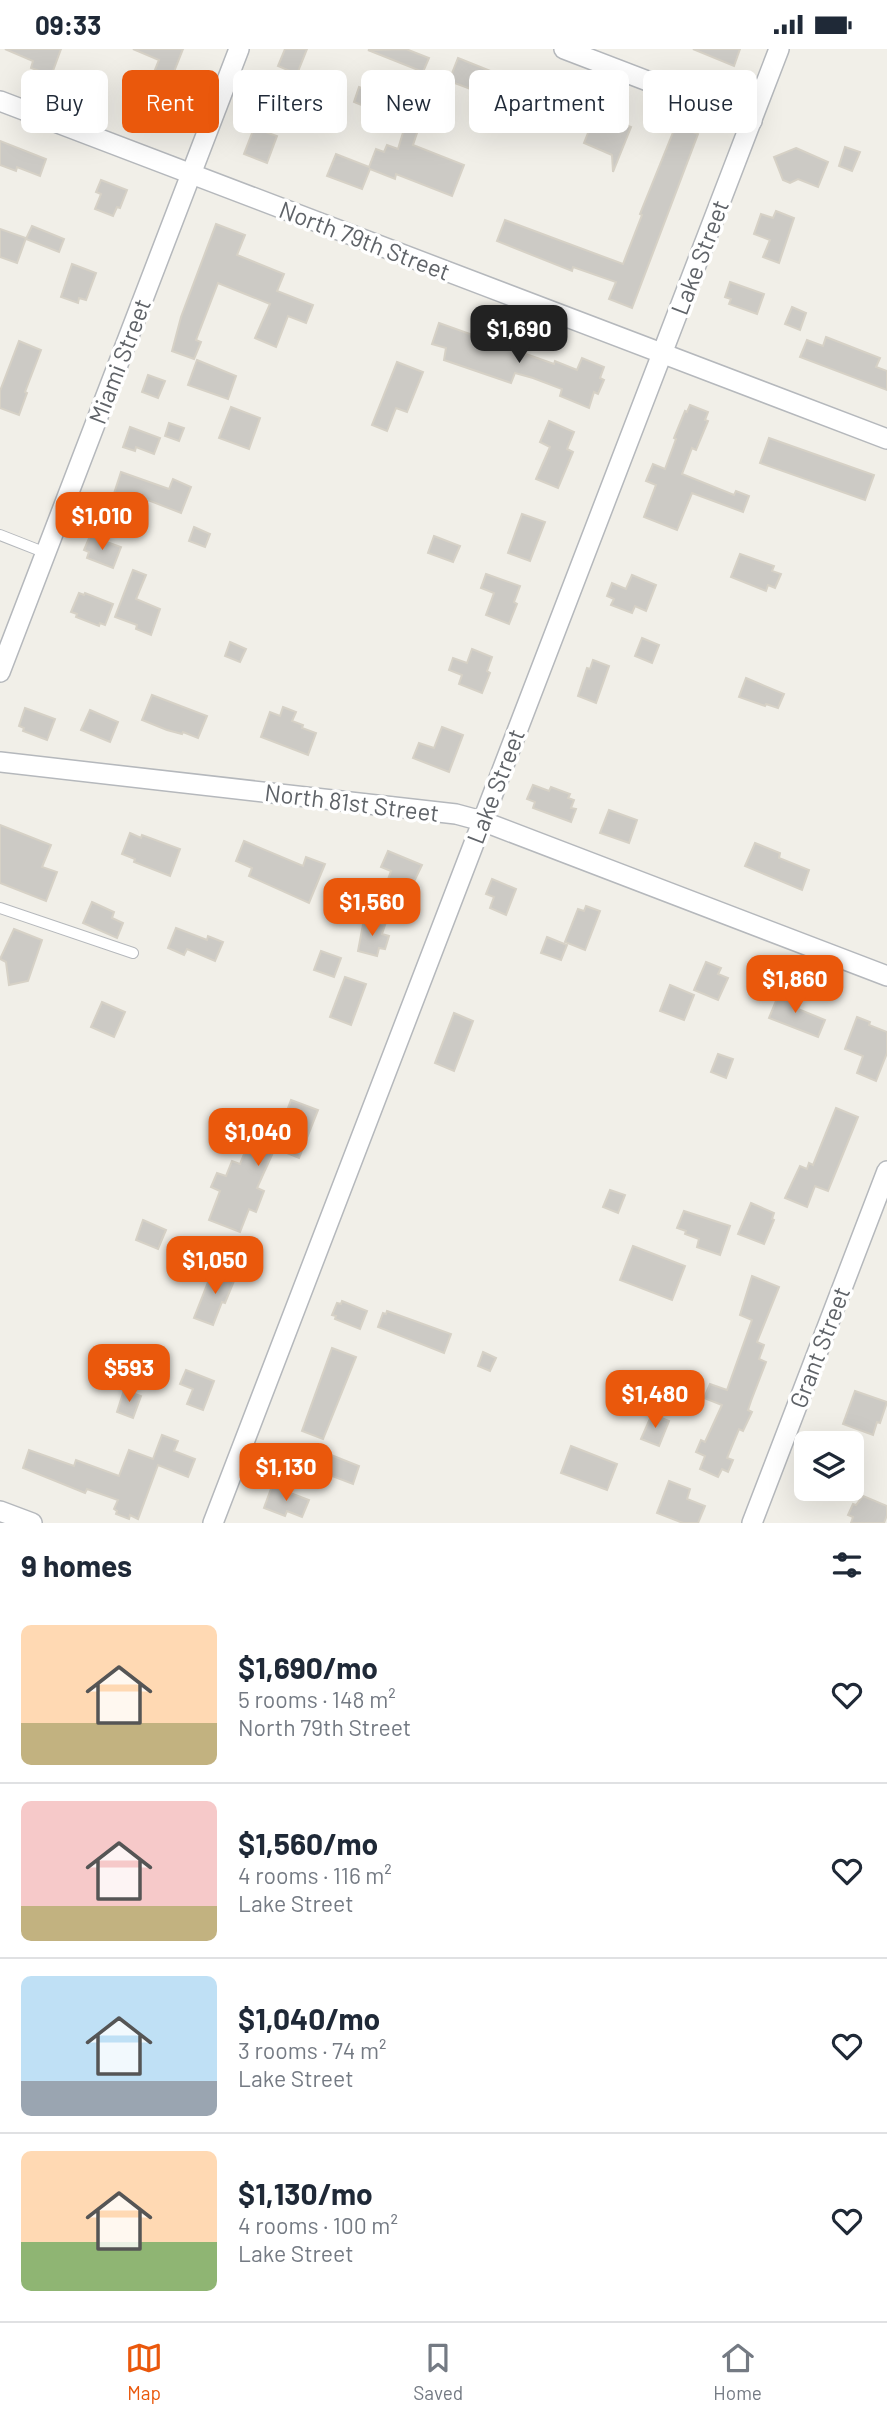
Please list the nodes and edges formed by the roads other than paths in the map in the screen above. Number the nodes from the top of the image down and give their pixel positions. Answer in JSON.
{"nodes":[{"id":1,"x":239,"y":49,"type":"edge"},
{"id":2,"x":564,"y":49,"type":"edge"},
{"id":3,"x":779,"y":49,"type":"edge"},
{"id":4,"x":643,"y":79,"type":"edge"},
{"id":5,"x":0,"y":101,"type":"edge"},
{"id":6,"x":757,"y":108,"type":"edge"},
{"id":7,"x":747,"y":133,"type":"edge"},
{"id":8,"x":191,"y":173,"type":"junction"},
{"id":9,"x":662,"y":353,"type":"junction"},
{"id":10,"x":887,"y":439,"type":"edge"},
{"id":11,"x":0,"y":535,"type":"edge"},
{"id":12,"x":46,"y":553,"type":"junction"},
{"id":13,"x":0,"y":672,"type":"edge"},
{"id":14,"x":0,"y":762,"type":"edge"},
{"id":15,"x":482,"y":821,"type":"junction"},
{"id":16,"x":0,"y":908,"type":"edge"},
{"id":17,"x":133,"y":953,"type":"dead end"},
{"id":18,"x":887,"y":976,"type":"edge"},
{"id":19,"x":887,"y":1171,"type":"edge"},
{"id":20,"x":0,"y":1511,"type":"edge"},
{"id":21,"x":32,"y":1523,"type":"edge"},
{"id":22,"x":213,"y":1523,"type":"edge"},
{"id":23,"x":752,"y":1523,"type":"edge"}],
"edges":[{"from":1,"to":8,"type":"street","name":"Miami Street"},
{"from":2,"to":4,"type":"street"},
{"from":3,"to":6,"type":"street","name":"Lake Street"},
{"from":5,"to":8,"type":"street","name":"North 79th Street"},
{"from":7,"to":9,"type":"street","name":"Lake Street"},
{"from":8,"to":9,"type":"street","name":"North 79th Street"},
{"from":8,"to":12,"type":"street","name":"Miami Street"},
{"from":9,"to":10,"type":"street","name":"North 79th Street"},
{"from":9,"to":15,"type":"street","name":"Lake Street"},
{"from":11,"to":12,"type":"lane"},
{"from":12,"to":13,"type":"street","name":"Miami Street"},
{"from":14,"to":15,"type":"street","name":"North 81st Street"},
{"from":15,"to":18,"type":"street","name":"North 81st Street"},
{"from":15,"to":22,"type":"street","name":"Lake Street"},
{"from":16,"to":17,"type":"lane"},
{"from":19,"to":23,"type":"street","name":"Grant Street"},
{"from":20,"to":21,"type":"street"}]}
